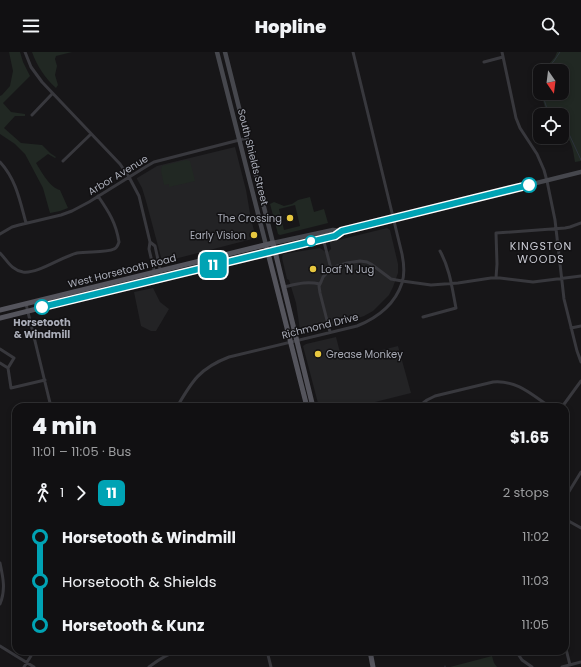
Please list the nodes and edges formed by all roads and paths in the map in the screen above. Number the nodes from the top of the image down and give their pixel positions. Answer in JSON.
{"nodes":[{"id":1,"x":25,"y":52,"type":"edge"},
{"id":2,"x":217,"y":52,"type":"edge"},
{"id":3,"x":225,"y":52,"type":"edge"},
{"id":4,"x":353,"y":52,"type":"edge"},
{"id":5,"x":502,"y":52,"type":"edge"},
{"id":6,"x":502,"y":58,"type":"junction"},
{"id":7,"x":484,"y":62,"type":"dead end"},
{"id":8,"x":52,"y":94,"type":"junction"},
{"id":9,"x":32,"y":115,"type":"dead end"},
{"id":10,"x":91,"y":134,"type":"junction"},
{"id":11,"x":247,"y":138,"type":"junction"},
{"id":12,"x":240,"y":140,"type":"junction"},
{"id":13,"x":63,"y":161,"type":"dead end"},
{"id":14,"x":0,"y":162,"type":"edge"},
{"id":15,"x":581,"y":172,"type":"edge"},
{"id":16,"x":129,"y":177,"type":"junction"},
{"id":17,"x":547,"y":181,"type":"junction"},
{"id":18,"x":98,"y":196,"type":"junction"},
{"id":19,"x":394,"y":218,"type":"junction"},
{"id":20,"x":26,"y":223,"type":"junction"},
{"id":21,"x":581,"y":223,"type":"edge"},
{"id":22,"x":556,"y":228,"type":"junction"},
{"id":23,"x":342,"y":231,"type":"junction"},
{"id":24,"x":0,"y":234,"type":"edge"},
{"id":25,"x":323,"y":238,"type":"junction"},
{"id":26,"x":150,"y":242,"type":"junction"},
{"id":27,"x":273,"y":243,"type":"junction"},
{"id":28,"x":266,"y":245,"type":"junction"},
{"id":29,"x":274,"y":250,"type":"junction"},
{"id":30,"x":440,"y":251,"type":"dead end"},
{"id":31,"x":268,"y":252,"type":"junction"},
{"id":32,"x":0,"y":253,"type":"edge"},
{"id":33,"x":331,"y":268,"type":"junction"},
{"id":34,"x":158,"y":272,"type":"junction"},
{"id":35,"x":581,"y":276,"type":"edge"},
{"id":36,"x":496,"y":278,"type":"junction"},
{"id":37,"x":159,"y":279,"type":"junction"},
{"id":38,"x":561,"y":279,"type":"junction"},
{"id":39,"x":402,"y":281,"type":"junction"},
{"id":40,"x":320,"y":284,"type":"junction"},
{"id":41,"x":451,"y":284,"type":"junction"},
{"id":42,"x":284,"y":287,"type":"junction"},
{"id":43,"x":26,"y":304,"type":"junction"},
{"id":44,"x":0,"y":310,"type":"edge"},
{"id":45,"x":27,"y":311,"type":"junction"},
{"id":46,"x":423,"y":317,"type":"dead end"},
{"id":47,"x":0,"y":318,"type":"edge"},
{"id":48,"x":581,"y":326,"type":"edge"},
{"id":49,"x":571,"y":328,"type":"junction"},
{"id":50,"x":330,"y":332,"type":"junction"},
{"id":51,"x":296,"y":340,"type":"junction"},
{"id":52,"x":290,"y":342,"type":"junction"},
{"id":53,"x":0,"y":349,"type":"edge"},
{"id":54,"x":581,"y":362,"type":"edge"},
{"id":55,"x":0,"y":363,"type":"edge"},
{"id":56,"x":8,"y":368,"type":"junction"},
{"id":57,"x":45,"y":380,"type":"junction"},
{"id":58,"x":581,"y":382,"type":"edge"},
{"id":59,"x":50,"y":403,"type":"edge"},
{"id":60,"x":180,"y":403,"type":"edge"},
{"id":61,"x":305,"y":403,"type":"edge"},
{"id":62,"x":312,"y":403,"type":"edge"},
{"id":63,"x":423,"y":403,"type":"edge"},
{"id":64,"x":544,"y":403,"type":"edge"},
{"id":65,"x":565,"y":403,"type":"edge"},
{"id":66,"x":581,"y":472,"type":"edge"},
{"id":67,"x":569,"y":492,"type":"edge"},
{"id":68,"x":569,"y":520,"type":"edge"},
{"id":69,"x":581,"y":528,"type":"edge"},
{"id":70,"x":0,"y":563,"type":"edge"},
{"id":71,"x":0,"y":604,"type":"edge"},
{"id":72,"x":0,"y":646,"type":"edge"},
{"id":73,"x":12,"y":653,"type":"edge"},
{"id":74,"x":15,"y":655,"type":"edge"},
{"id":75,"x":31,"y":655,"type":"edge"},
{"id":76,"x":168,"y":655,"type":"edge"},
{"id":77,"x":268,"y":655,"type":"edge"},
{"id":78,"x":371,"y":655,"type":"edge"},
{"id":79,"x":519,"y":655,"type":"edge"},
{"id":80,"x":567,"y":655,"type":"edge"},
{"id":81,"x":27,"y":662,"type":"junction"},
{"id":82,"x":581,"y":662,"type":"edge"},
{"id":83,"x":570,"y":665,"type":"junction"},
{"id":84,"x":24,"y":667,"type":"edge"},
{"id":85,"x":34,"y":667,"type":"edge"},
{"id":86,"x":149,"y":667,"type":"edge"},
{"id":87,"x":271,"y":667,"type":"edge"},
{"id":88,"x":374,"y":667,"type":"edge"},
{"id":89,"x":532,"y":667,"type":"edge"},
{"id":90,"x":562,"y":667,"type":"edge"}],
"edges":[{"from":1,"to":8,"type":"street"},
{"from":2,"to":12,"type":"main road","name":"South Shields Street"},
{"from":3,"to":11,"type":"main road","name":"South Shields Street"},
{"from":4,"to":19,"type":"street","name":"Richmond Drive"},
{"from":5,"to":6,"type":"street"},
{"from":6,"to":7,"type":"street"},
{"from":6,"to":17,"type":"street"},
{"from":8,"to":9,"type":"street"},
{"from":8,"to":10,"type":"street"},
{"from":10,"to":13,"type":"street"},
{"from":10,"to":16,"type":"street"},
{"from":11,"to":12,"type":"street","name":"Arbor Avenue"},
{"from":11,"to":27,"type":"main road","name":"South Shields Street"},
{"from":12,"to":16,"type":"street","name":"Arbor Avenue"},
{"from":12,"to":28,"type":"main road","name":"South Shields Street"},
{"from":14,"to":20,"type":"street"},
{"from":15,"to":17,"type":"main road","name":"West Horsetooth Road"},
{"from":16,"to":18,"type":"street","name":"Arbor Avenue"},
{"from":16,"to":26,"type":"street"},
{"from":17,"to":19,"type":"main road","name":"West Horsetooth Road"},
{"from":17,"to":22,"type":"street"},
{"from":18,"to":20,"type":"street","name":"Arbor Avenue"},
{"from":18,"to":32,"type":"street"},
{"from":19,"to":23,"type":"main road","name":"West Horsetooth Road"},
{"from":19,"to":39,"type":"street","name":"Richmond Drive"},
{"from":20,"to":24,"type":"street","name":"Arbor Avenue"},
{"from":21,"to":22,"type":"street"},
{"from":22,"to":36,"type":"street"},
{"from":22,"to":38,"type":"street"},
{"from":23,"to":25,"type":"main road","name":"West Horsetooth Road"},
{"from":23,"to":27,"type":"main road","name":"West Horsetooth Road"},
{"from":25,"to":29,"type":"main road","name":"West Horsetooth Road"},
{"from":25,"to":33,"type":"street"},
{"from":26,"to":34,"type":"street"},
{"from":26,"to":34,"type":"street"},
{"from":27,"to":28,"type":"main road","name":"West Horsetooth Road"},
{"from":27,"to":29,"type":"main road","name":"South Shields Street"},
{"from":28,"to":31,"type":"main road","name":"South Shields Street"},
{"from":28,"to":34,"type":"main road","name":"West Horsetooth Road"},
{"from":29,"to":31,"type":"main road","name":"West Horsetooth Road"},
{"from":29,"to":42,"type":"main road","name":"South Shields Street"},
{"from":30,"to":41,"type":"street"},
{"from":31,"to":37,"type":"main road","name":"West Horsetooth Road"},
{"from":31,"to":52,"type":"main road","name":"South Shields Street"},
{"from":33,"to":39,"type":"street"},
{"from":33,"to":40,"type":"street"},
{"from":34,"to":37,"type":"street"},
{"from":34,"to":37,"type":"street"},
{"from":34,"to":43,"type":"main road","name":"West Horsetooth Road"},
{"from":35,"to":38,"type":"street"},
{"from":36,"to":38,"type":"street"},
{"from":36,"to":41,"type":"street"},
{"from":37,"to":45,"type":"main road","name":"West Horsetooth Road"},
{"from":38,"to":49,"type":"street"},
{"from":39,"to":41,"type":"street"},
{"from":39,"to":50,"type":"street","name":"Richmond Drive"},
{"from":40,"to":42,"type":"street"},
{"from":40,"to":50,"type":"street"},
{"from":41,"to":46,"type":"street"},
{"from":42,"to":51,"type":"main road","name":"South Shields Street"},
{"from":43,"to":44,"type":"main road","name":"West Horsetooth Road"},
{"from":43,"to":45,"type":"street"},
{"from":45,"to":47,"type":"main road","name":"West Horsetooth Road"},
{"from":45,"to":57,"type":"street"},
{"from":48,"to":49,"type":"street"},
{"from":49,"to":54,"type":"street"},
{"from":50,"to":51,"type":"street","name":"Richmond Drive"},
{"from":51,"to":52,"type":"street","name":"Richmond Drive"},
{"from":51,"to":62,"type":"main road","name":"South Shields Street"},
{"from":52,"to":60,"type":"street","name":"Richmond Drive"},
{"from":52,"to":61,"type":"main road","name":"South Shields Street"},
{"from":53,"to":56,"type":"street"},
{"from":55,"to":56,"type":"street"},
{"from":56,"to":57,"type":"street"},
{"from":57,"to":59,"type":"street"},
{"from":58,"to":65,"type":"street"},
{"from":63,"to":64,"type":"street"},
{"from":66,"to":67,"type":"street"},
{"from":68,"to":69,"type":"street"},
{"from":70,"to":71,"type":"street"},
{"from":72,"to":73,"type":"street"},
{"from":74,"to":81,"type":"street"},
{"from":75,"to":81,"type":"street"},
{"from":76,"to":86,"type":"street"},
{"from":77,"to":87,"type":"street"},
{"from":78,"to":88,"type":"main road"},
{"from":79,"to":89,"type":"street"},
{"from":80,"to":83,"type":"street"},
{"from":81,"to":84,"type":"street"},
{"from":81,"to":85,"type":"street"},
{"from":82,"to":83,"type":"street"},
{"from":83,"to":90,"type":"street"}]}
